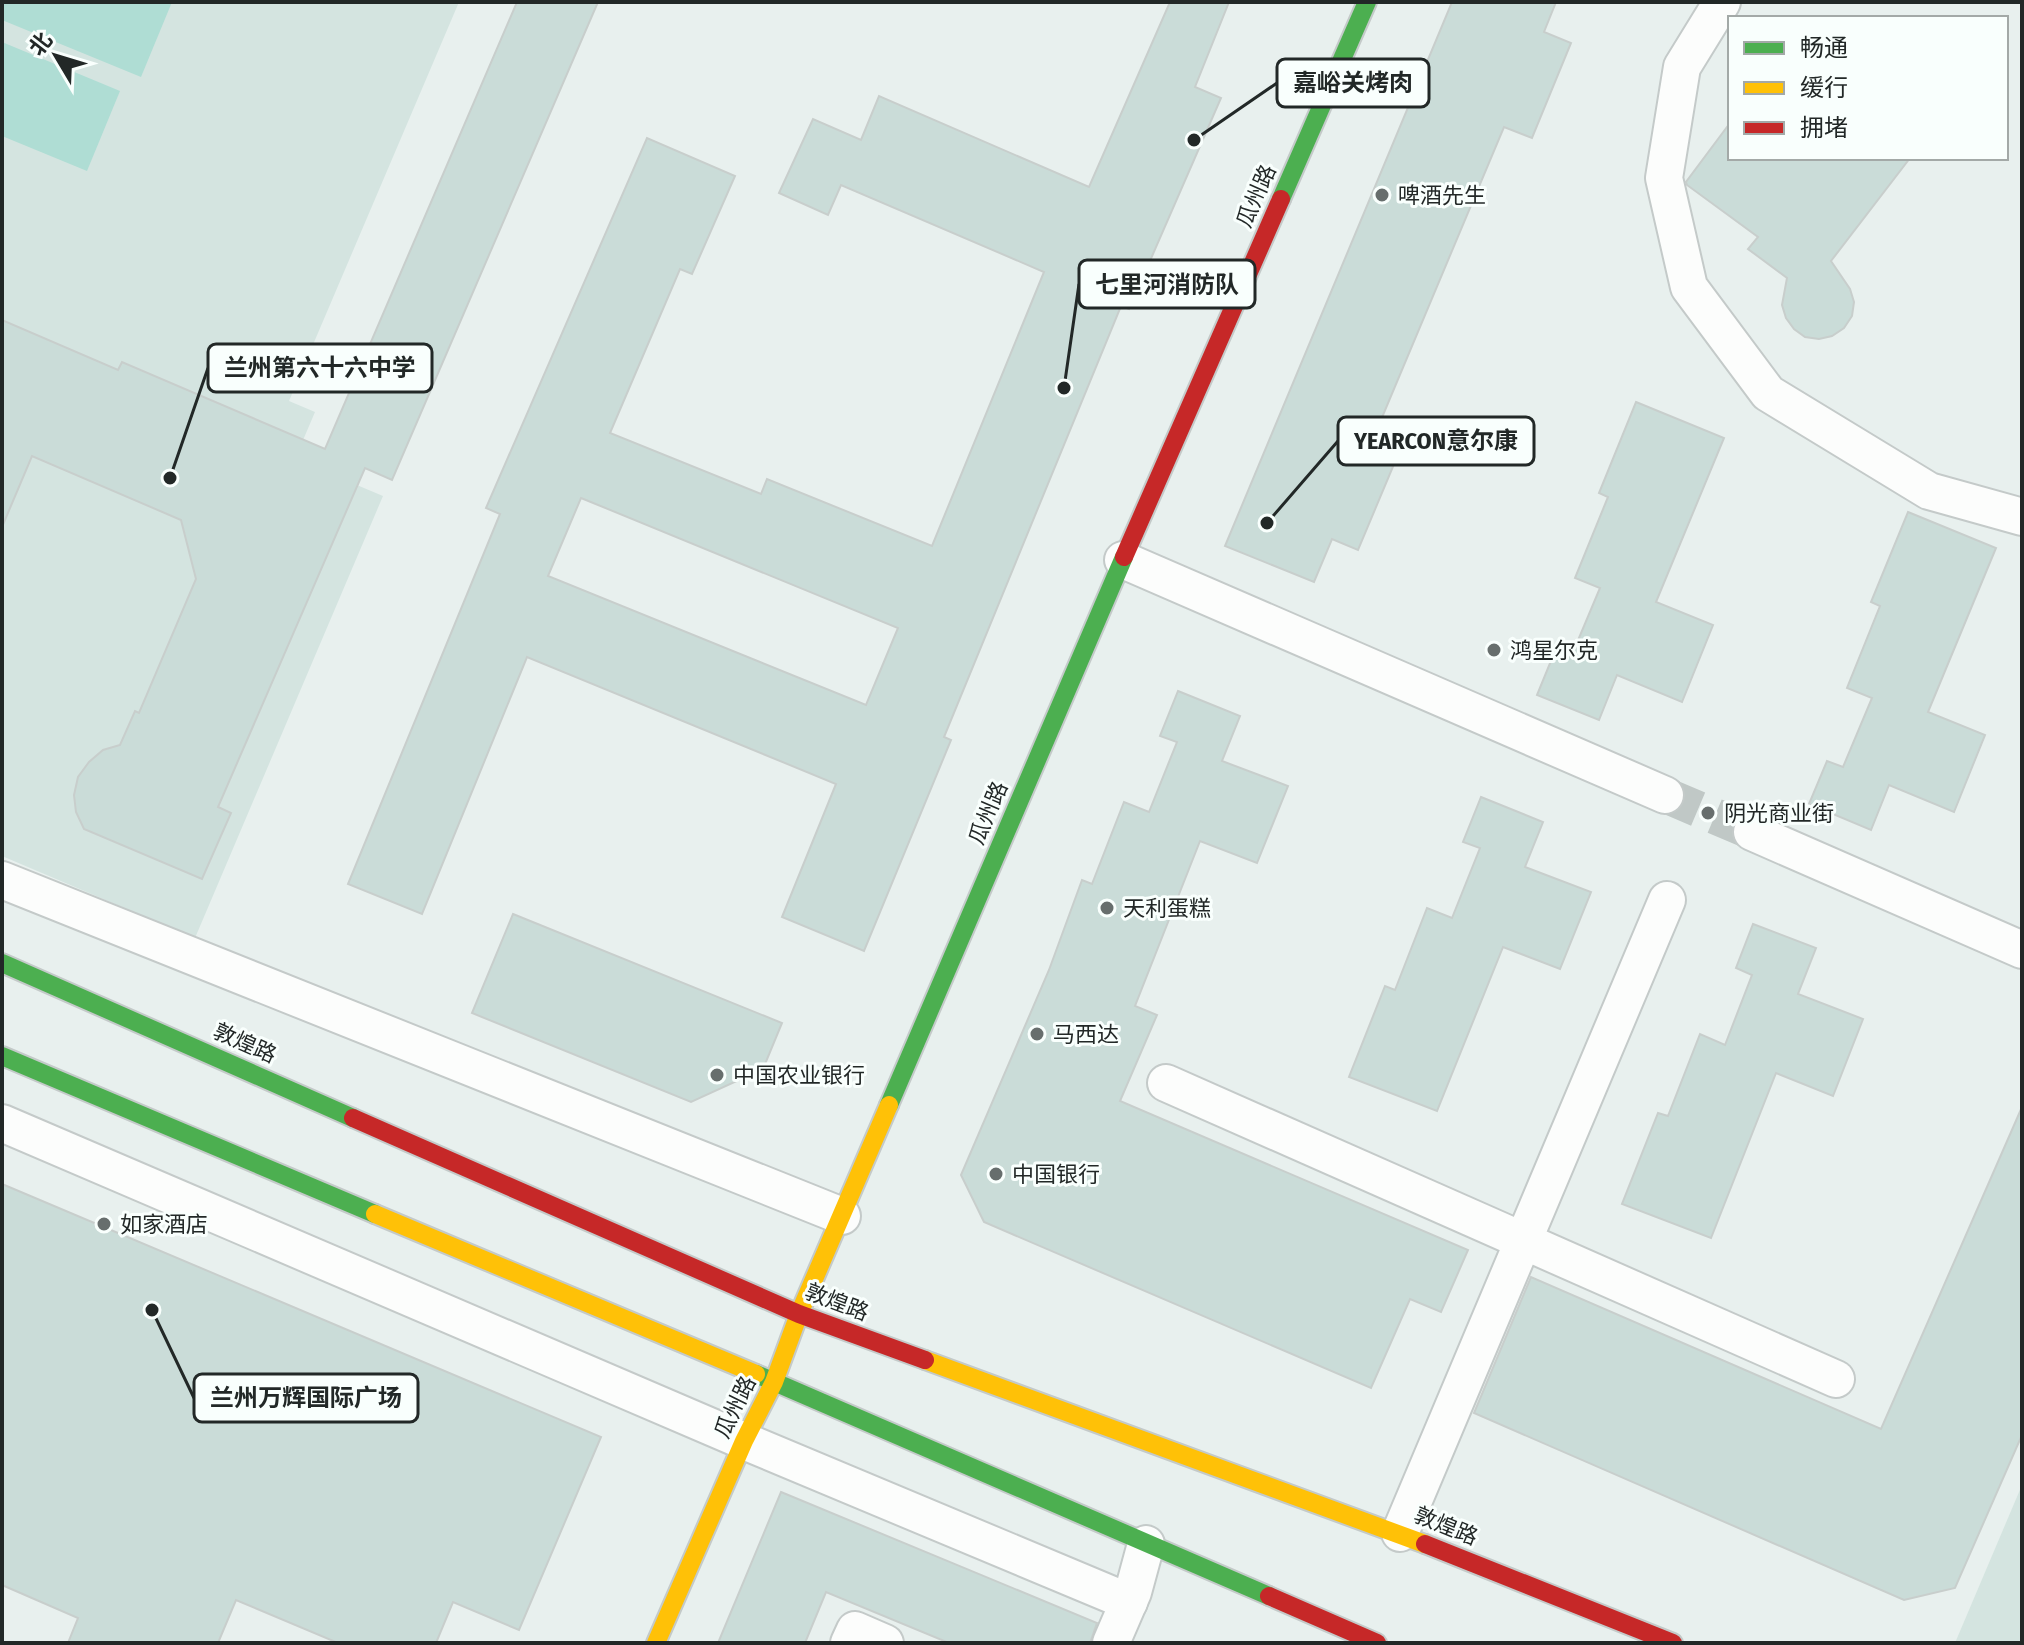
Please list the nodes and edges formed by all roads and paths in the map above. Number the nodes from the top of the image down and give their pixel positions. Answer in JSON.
{"nodes":[{"id":1,"x":1367,"y":2,"type":"edge"},
{"id":2,"x":1722,"y":2,"type":"edge"},
{"id":3,"x":2022,"y":517,"type":"edge"},
{"id":4,"x":1123,"y":560,"type":"junction"},
{"id":5,"x":1665,"y":795,"type":"tunnel mouth"},
{"id":6,"x":1752,"y":832,"type":"tunnel mouth"},
{"id":7,"x":2,"y":880,"type":"edge"},
{"id":8,"x":1667,"y":900,"type":"dead end"},
{"id":9,"x":2022,"y":950,"type":"edge"},
{"id":10,"x":2,"y":963,"type":"edge"},
{"id":11,"x":2,"y":1056,"type":"edge"},
{"id":12,"x":1166,"y":1083,"type":"dead end"},
{"id":13,"x":2,"y":1123,"type":"edge"},
{"id":14,"x":842,"y":1216,"type":"junction"},
{"id":15,"x":1524,"y":1241,"type":"junction"},
{"id":16,"x":799,"y":1314,"type":"junction"},
{"id":17,"x":1836,"y":1379,"type":"dead end"},
{"id":18,"x":774,"y":1382,"type":"junction"},
{"id":19,"x":744,"y":1441,"type":"junction"},
{"id":20,"x":1400,"y":1533,"type":"junction"},
{"id":21,"x":1146,"y":1544,"type":"junction"},
{"id":22,"x":1129,"y":1602,"type":"junction"},
{"id":23,"x":656,"y":1643,"type":"edge"},
{"id":24,"x":849,"y":1643,"type":"edge"},
{"id":25,"x":885,"y":1643,"type":"edge"},
{"id":26,"x":1111,"y":1643,"type":"edge"},
{"id":27,"x":1377,"y":1643,"type":"edge"},
{"id":28,"x":1673,"y":1643,"type":"edge"}],
"edges":[{"from":1,"to":4,"type":"main road","name":"瓜州路"},
{"from":2,"to":3,"type":"street"},
{"from":4,"to":5,"type":"street"},
{"from":4,"to":14,"type":"main road","name":"瓜州路"},
{"from":6,"to":9,"type":"street"},
{"from":7,"to":14,"type":"street"},
{"from":8,"to":15,"type":"street"},
{"from":10,"to":16,"type":"main road","name":"敦煌路"},
{"from":11,"to":18,"type":"main road"},
{"from":12,"to":15,"type":"street"},
{"from":13,"to":19,"type":"street"},
{"from":14,"to":16,"type":"main road","name":"瓜州路"},
{"from":15,"to":17,"type":"street"},
{"from":15,"to":20,"type":"street"},
{"from":16,"to":18,"type":"main road","name":"瓜州路"},
{"from":16,"to":20,"type":"main road","name":"敦煌路"},
{"from":18,"to":19,"type":"main road","name":"瓜州路"},
{"from":18,"to":21,"type":"main road"},
{"from":19,"to":22,"type":"street"},
{"from":19,"to":23,"type":"main road","name":"瓜州路"},
{"from":20,"to":28,"type":"main road","name":"敦煌路"},
{"from":21,"to":22,"type":"street"},
{"from":21,"to":27,"type":"main road"},
{"from":22,"to":26,"type":"street"},
{"from":24,"to":25,"type":"street"}]}
